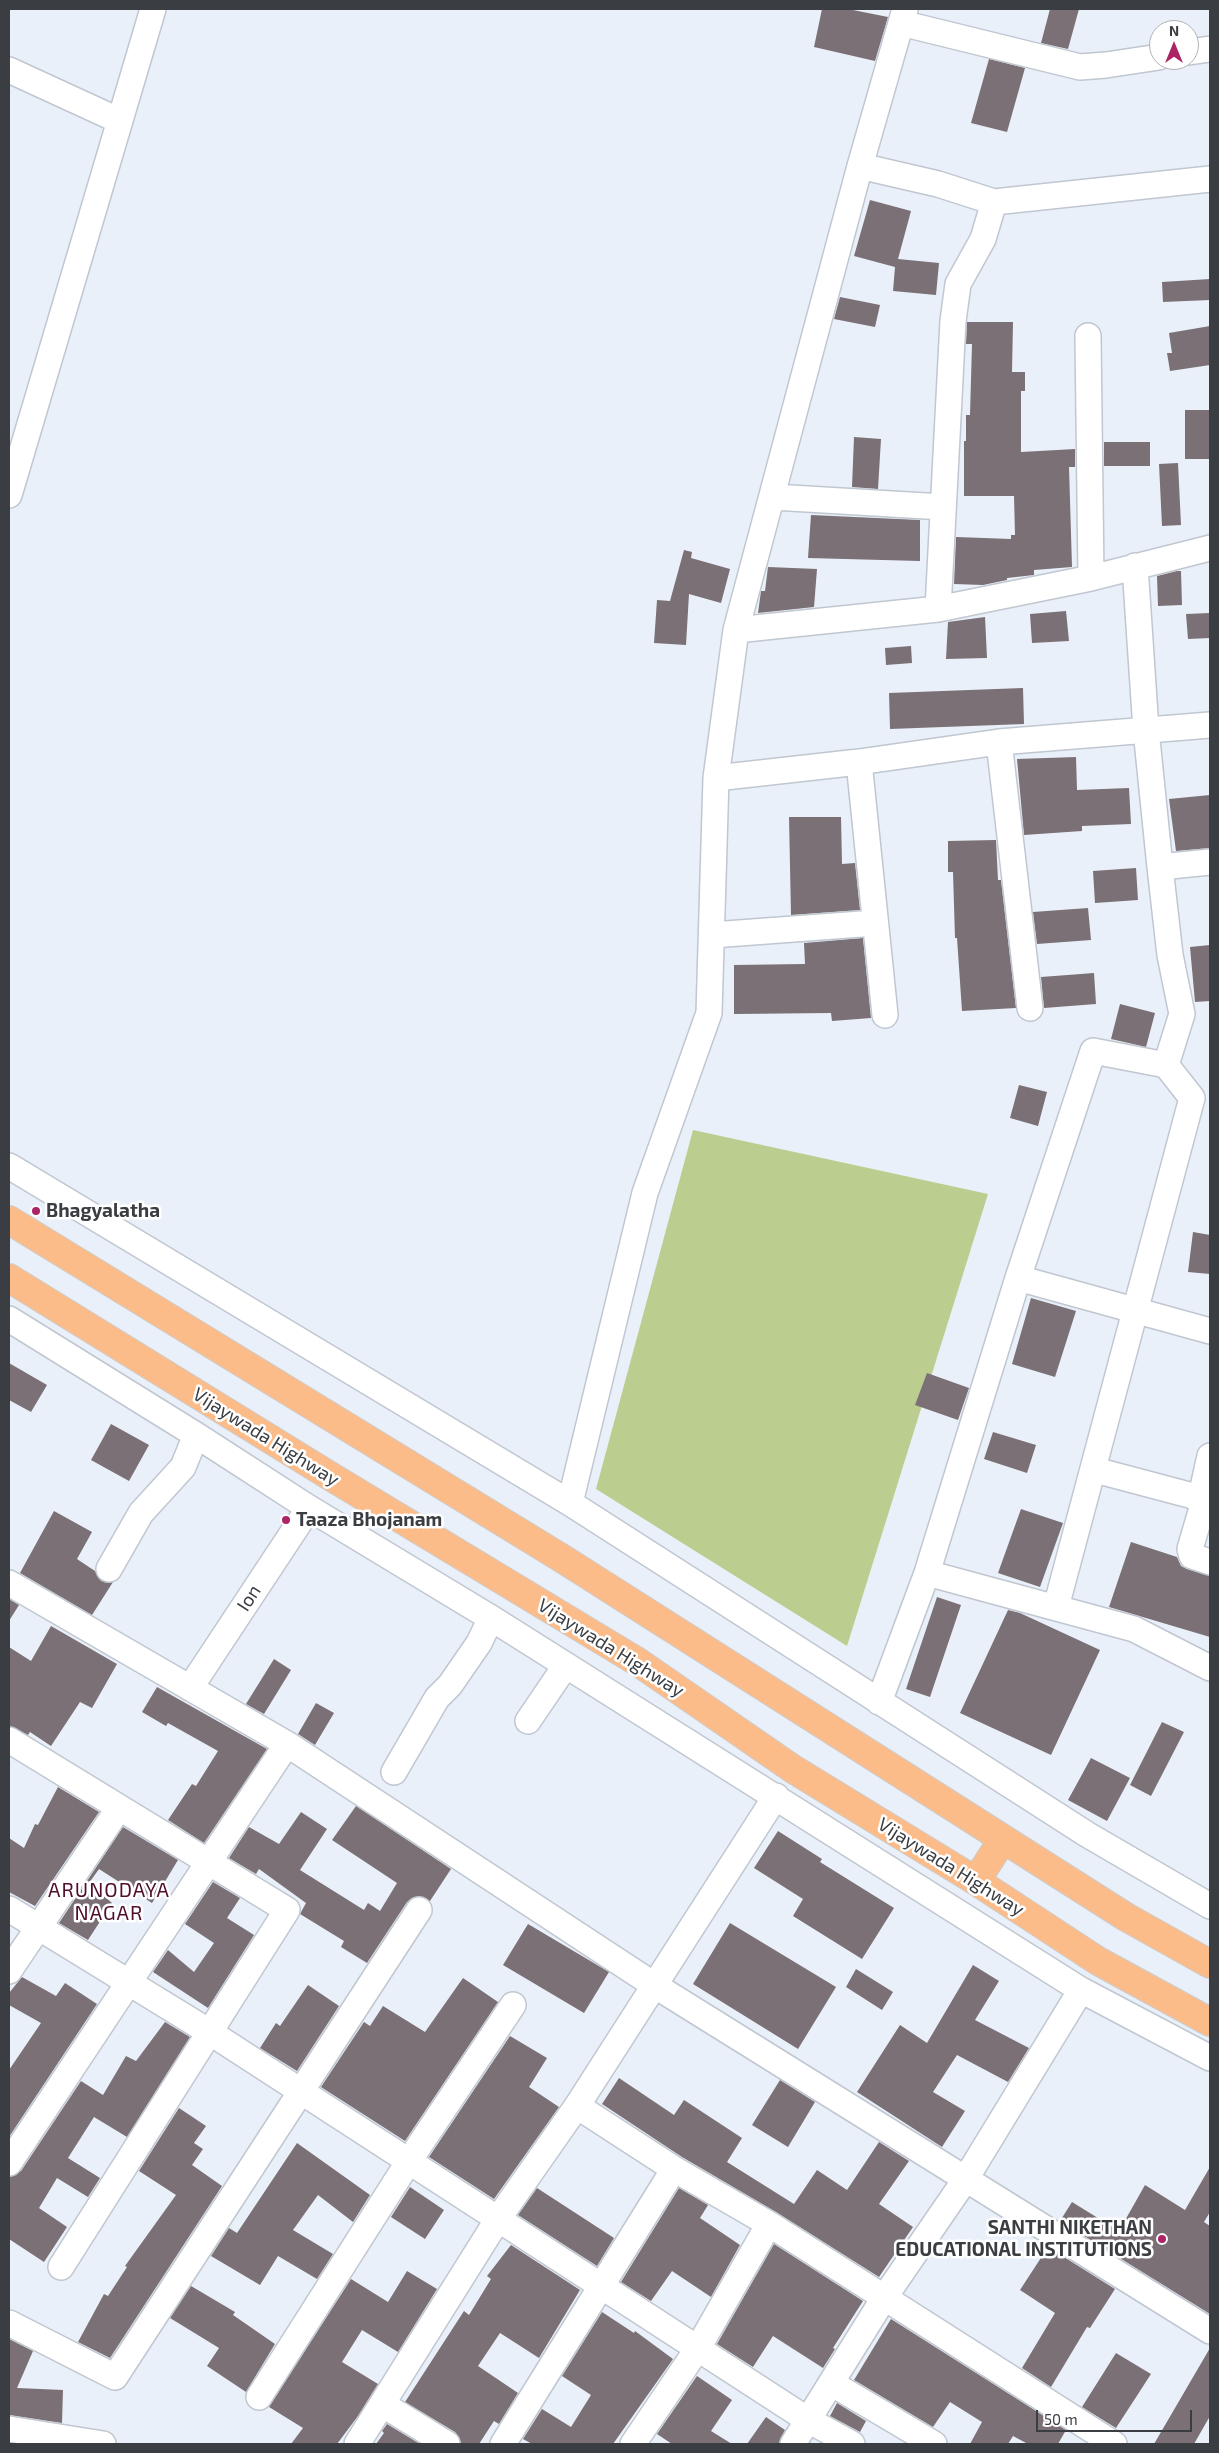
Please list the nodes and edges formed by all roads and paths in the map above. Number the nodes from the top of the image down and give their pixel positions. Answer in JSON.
{"nodes":[{"id":1,"x":154,"y":9,"type":"edge"},
{"id":2,"x":903,"y":16,"type":"edge"},
{"id":3,"x":1149,"y":59,"type":"edge"},
{"id":4,"x":9,"y":70,"type":"edge"},
{"id":5,"x":120,"y":121,"type":"junction"},
{"id":6,"x":860,"y":166,"type":"junction"},
{"id":7,"x":1210,"y":179,"type":"edge"},
{"id":8,"x":994,"y":202,"type":"junction"},
{"id":9,"x":1088,"y":336,"type":"dead end"},
{"id":10,"x":9,"y":495,"type":"edge"},
{"id":11,"x":773,"y":497,"type":"junction"},
{"id":12,"x":943,"y":507,"type":"junction"},
{"id":13,"x":1210,"y":548,"type":"edge"},
{"id":14,"x":1135,"y":566,"type":"junction"},
{"id":15,"x":1090,"y":578,"type":"junction"},
{"id":16,"x":938,"y":609,"type":"junction"},
{"id":17,"x":736,"y":630,"type":"junction"},
{"id":18,"x":1210,"y":725,"type":"edge"},
{"id":19,"x":1146,"y":730,"type":"junction"},
{"id":20,"x":999,"y":742,"type":"junction"},
{"id":21,"x":859,"y":762,"type":"junction"},
{"id":22,"x":716,"y":778,"type":"junction"},
{"id":23,"x":1210,"y":862,"type":"edge"},
{"id":24,"x":1160,"y":867,"type":"junction"},
{"id":25,"x":875,"y":923,"type":"junction"},
{"id":26,"x":712,"y":935,"type":"junction"},
{"id":27,"x":1030,"y":1008,"type":"dead end"},
{"id":28,"x":885,"y":1016,"type":"dead end"},
{"id":29,"x":1166,"y":1065,"type":"junction"},
{"id":30,"x":9,"y":1166,"type":"edge"},
{"id":31,"x":9,"y":1220,"type":"edge"},
{"id":32,"x":9,"y":1278,"type":"edge"},
{"id":33,"x":1018,"y":1278,"type":"junction"},
{"id":34,"x":1136,"y":1309,"type":"junction"},
{"id":35,"x":9,"y":1319,"type":"edge"},
{"id":36,"x":1210,"y":1331,"type":"edge"},
{"id":37,"x":196,"y":1435,"type":"junction"},
{"id":38,"x":1210,"y":1456,"type":"edge"},
{"id":39,"x":1094,"y":1470,"type":"junction"},
{"id":40,"x":1200,"y":1501,"type":"junction"},
{"id":41,"x":570,"y":1504,"type":"junction"},
{"id":42,"x":309,"y":1508,"type":"junction"},
{"id":43,"x":1210,"y":1562,"type":"edge"},
{"id":44,"x":109,"y":1569,"type":"dead end"},
{"id":45,"x":927,"y":1573,"type":"junction"},
{"id":46,"x":9,"y":1583,"type":"edge"},
{"id":47,"x":1056,"y":1607,"type":"junction"},
{"id":48,"x":492,"y":1618,"type":"junction"},
{"id":49,"x":566,"y":1665,"type":"junction"},
{"id":50,"x":1210,"y":1668,"type":"edge"},
{"id":51,"x":190,"y":1688,"type":"junction"},
{"id":52,"x":879,"y":1702,"type":"junction"},
{"id":53,"x":528,"y":1721,"type":"dead end"},
{"id":54,"x":9,"y":1740,"type":"edge"},
{"id":55,"x":287,"y":1744,"type":"junction"},
{"id":56,"x":394,"y":1772,"type":"dead end"},
{"id":57,"x":776,"y":1796,"type":"junction"},
{"id":58,"x":120,"y":1808,"type":"junction"},
{"id":59,"x":1003,"y":1839,"type":"junction"},
{"id":60,"x":207,"y":1862,"type":"junction"},
{"id":61,"x":976,"y":1882,"type":"junction"},
{"id":62,"x":1210,"y":1906,"type":"edge"},
{"id":63,"x":9,"y":1910,"type":"edge"},
{"id":64,"x":419,"y":1910,"type":"dead end"},
{"id":65,"x":37,"y":1927,"type":"junction"},
{"id":66,"x":1210,"y":1964,"type":"edge"},
{"id":67,"x":9,"y":1971,"type":"edge"},
{"id":68,"x":128,"y":1982,"type":"junction"},
{"id":69,"x":654,"y":1985,"type":"junction"},
{"id":70,"x":1081,"y":1990,"type":"junction"},
{"id":71,"x":513,"y":2005,"type":"dead end"},
{"id":72,"x":1210,"y":2022,"type":"edge"},
{"id":73,"x":210,"y":2033,"type":"junction"},
{"id":74,"x":1210,"y":2058,"type":"edge"},
{"id":75,"x":301,"y":2092,"type":"junction"},
{"id":76,"x":577,"y":2106,"type":"junction"},
{"id":77,"x":409,"y":2162,"type":"junction"},
{"id":78,"x":9,"y":2163,"type":"edge"},
{"id":79,"x":674,"y":2169,"type":"junction"},
{"id":80,"x":964,"y":2180,"type":"junction"},
{"id":81,"x":498,"y":2219,"type":"junction"},
{"id":82,"x":769,"y":2224,"type":"junction"},
{"id":83,"x":61,"y":2267,"type":"dead end"},
{"id":84,"x":602,"y":2286,"type":"junction"},
{"id":85,"x":884,"y":2298,"type":"junction"},
{"id":86,"x":9,"y":2323,"type":"edge"},
{"id":87,"x":1210,"y":2331,"type":"edge"},
{"id":88,"x":698,"y":2348,"type":"junction"},
{"id":89,"x":831,"y":2383,"type":"junction"},
{"id":90,"x":259,"y":2396,"type":"dead end"},
{"id":91,"x":382,"y":2404,"type":"junction"},
{"id":92,"x":808,"y":2420,"type":"junction"},
{"id":93,"x":9,"y":2429,"type":"edge"},
{"id":94,"x":103,"y":2444,"type":"edge"},
{"id":95,"x":357,"y":2444,"type":"edge"},
{"id":96,"x":447,"y":2444,"type":"edge"},
{"id":97,"x":503,"y":2444,"type":"edge"},
{"id":98,"x":633,"y":2444,"type":"edge"},
{"id":99,"x":793,"y":2444,"type":"edge"},
{"id":100,"x":852,"y":2444,"type":"edge"},
{"id":101,"x":934,"y":2444,"type":"edge"},
{"id":102,"x":1114,"y":2444,"type":"edge"}],
"edges":[{"from":1,"to":5,"type":"street"},
{"from":2,"to":3,"type":"street"},
{"from":2,"to":6,"type":"street"},
{"from":4,"to":5,"type":"street"},
{"from":5,"to":10,"type":"street"},
{"from":6,"to":8,"type":"street"},
{"from":6,"to":11,"type":"street"},
{"from":7,"to":8,"type":"street"},
{"from":8,"to":12,"type":"street"},
{"from":9,"to":15,"type":"street"},
{"from":11,"to":12,"type":"street"},
{"from":11,"to":17,"type":"street"},
{"from":12,"to":16,"type":"street"},
{"from":13,"to":14,"type":"street"},
{"from":14,"to":15,"type":"street"},
{"from":14,"to":19,"type":"street"},
{"from":15,"to":16,"type":"street"},
{"from":16,"to":17,"type":"street"},
{"from":17,"to":22,"type":"street"},
{"from":18,"to":19,"type":"street"},
{"from":19,"to":20,"type":"street"},
{"from":19,"to":24,"type":"street"},
{"from":20,"to":21,"type":"street"},
{"from":20,"to":27,"type":"street"},
{"from":21,"to":22,"type":"street"},
{"from":21,"to":25,"type":"street"},
{"from":22,"to":26,"type":"street"},
{"from":23,"to":24,"type":"street"},
{"from":24,"to":29,"type":"street"},
{"from":25,"to":26,"type":"street"},
{"from":25,"to":28,"type":"street"},
{"from":26,"to":41,"type":"street"},
{"from":29,"to":33,"type":"street"},
{"from":29,"to":34,"type":"street"},
{"from":30,"to":41,"type":"street"},
{"from":31,"to":59,"type":"highway"},
{"from":32,"to":61,"type":"highway","name":"Vijaywada Highway"},
{"from":33,"to":34,"type":"street"},
{"from":33,"to":45,"type":"street"},
{"from":34,"to":36,"type":"street"},
{"from":34,"to":39,"type":"street"},
{"from":35,"to":37,"type":"street"},
{"from":37,"to":42,"type":"street"},
{"from":37,"to":44,"type":"street"},
{"from":38,"to":40,"type":"street"},
{"from":39,"to":40,"type":"street"},
{"from":39,"to":47,"type":"street"},
{"from":40,"to":43,"type":"street"},
{"from":41,"to":52,"type":"street"},
{"from":42,"to":48,"type":"street"},
{"from":42,"to":51,"type":"street","name":"Ion"},
{"from":45,"to":47,"type":"street"},
{"from":45,"to":52,"type":"street"},
{"from":46,"to":51,"type":"street"},
{"from":47,"to":50,"type":"street"},
{"from":48,"to":49,"type":"street"},
{"from":48,"to":56,"type":"street"},
{"from":49,"to":53,"type":"street"},
{"from":49,"to":57,"type":"street"},
{"from":51,"to":55,"type":"street"},
{"from":52,"to":62,"type":"street"},
{"from":54,"to":58,"type":"street"},
{"from":55,"to":60,"type":"street"},
{"from":55,"to":69,"type":"street"},
{"from":57,"to":69,"type":"street"},
{"from":57,"to":70,"type":"street"},
{"from":58,"to":60,"type":"street"},
{"from":58,"to":65,"type":"street"},
{"from":59,"to":61,"type":"highway"},
{"from":59,"to":66,"type":"highway"},
{"from":60,"to":68,"type":"street"},
{"from":60,"to":73,"type":"street"},
{"from":61,"to":72,"type":"highway","name":"Vijaywada Highway"},
{"from":63,"to":65,"type":"street"},
{"from":64,"to":75,"type":"street"},
{"from":65,"to":67,"type":"street"},
{"from":65,"to":68,"type":"street"},
{"from":68,"to":73,"type":"street"},
{"from":68,"to":78,"type":"street"},
{"from":69,"to":76,"type":"street"},
{"from":69,"to":80,"type":"street"},
{"from":70,"to":74,"type":"street"},
{"from":70,"to":80,"type":"street"},
{"from":71,"to":77,"type":"street"},
{"from":73,"to":75,"type":"street"},
{"from":73,"to":83,"type":"street"},
{"from":75,"to":77,"type":"street"},
{"from":75,"to":86,"type":"street"},
{"from":76,"to":79,"type":"street"},
{"from":76,"to":81,"type":"street"},
{"from":77,"to":81,"type":"street"},
{"from":77,"to":90,"type":"street"},
{"from":79,"to":82,"type":"street"},
{"from":79,"to":84,"type":"street"},
{"from":80,"to":85,"type":"street"},
{"from":80,"to":87,"type":"street"},
{"from":81,"to":84,"type":"street"},
{"from":81,"to":91,"type":"street"},
{"from":82,"to":85,"type":"street"},
{"from":82,"to":88,"type":"street"},
{"from":84,"to":88,"type":"street"},
{"from":84,"to":97,"type":"street"},
{"from":85,"to":89,"type":"street"},
{"from":85,"to":102,"type":"street"},
{"from":88,"to":92,"type":"street"},
{"from":88,"to":98,"type":"street"},
{"from":89,"to":92,"type":"street"},
{"from":89,"to":101,"type":"street"},
{"from":91,"to":95,"type":"street"},
{"from":91,"to":96,"type":"street"},
{"from":92,"to":99,"type":"street"},
{"from":92,"to":100,"type":"street"},
{"from":93,"to":94,"type":"street"}]}
